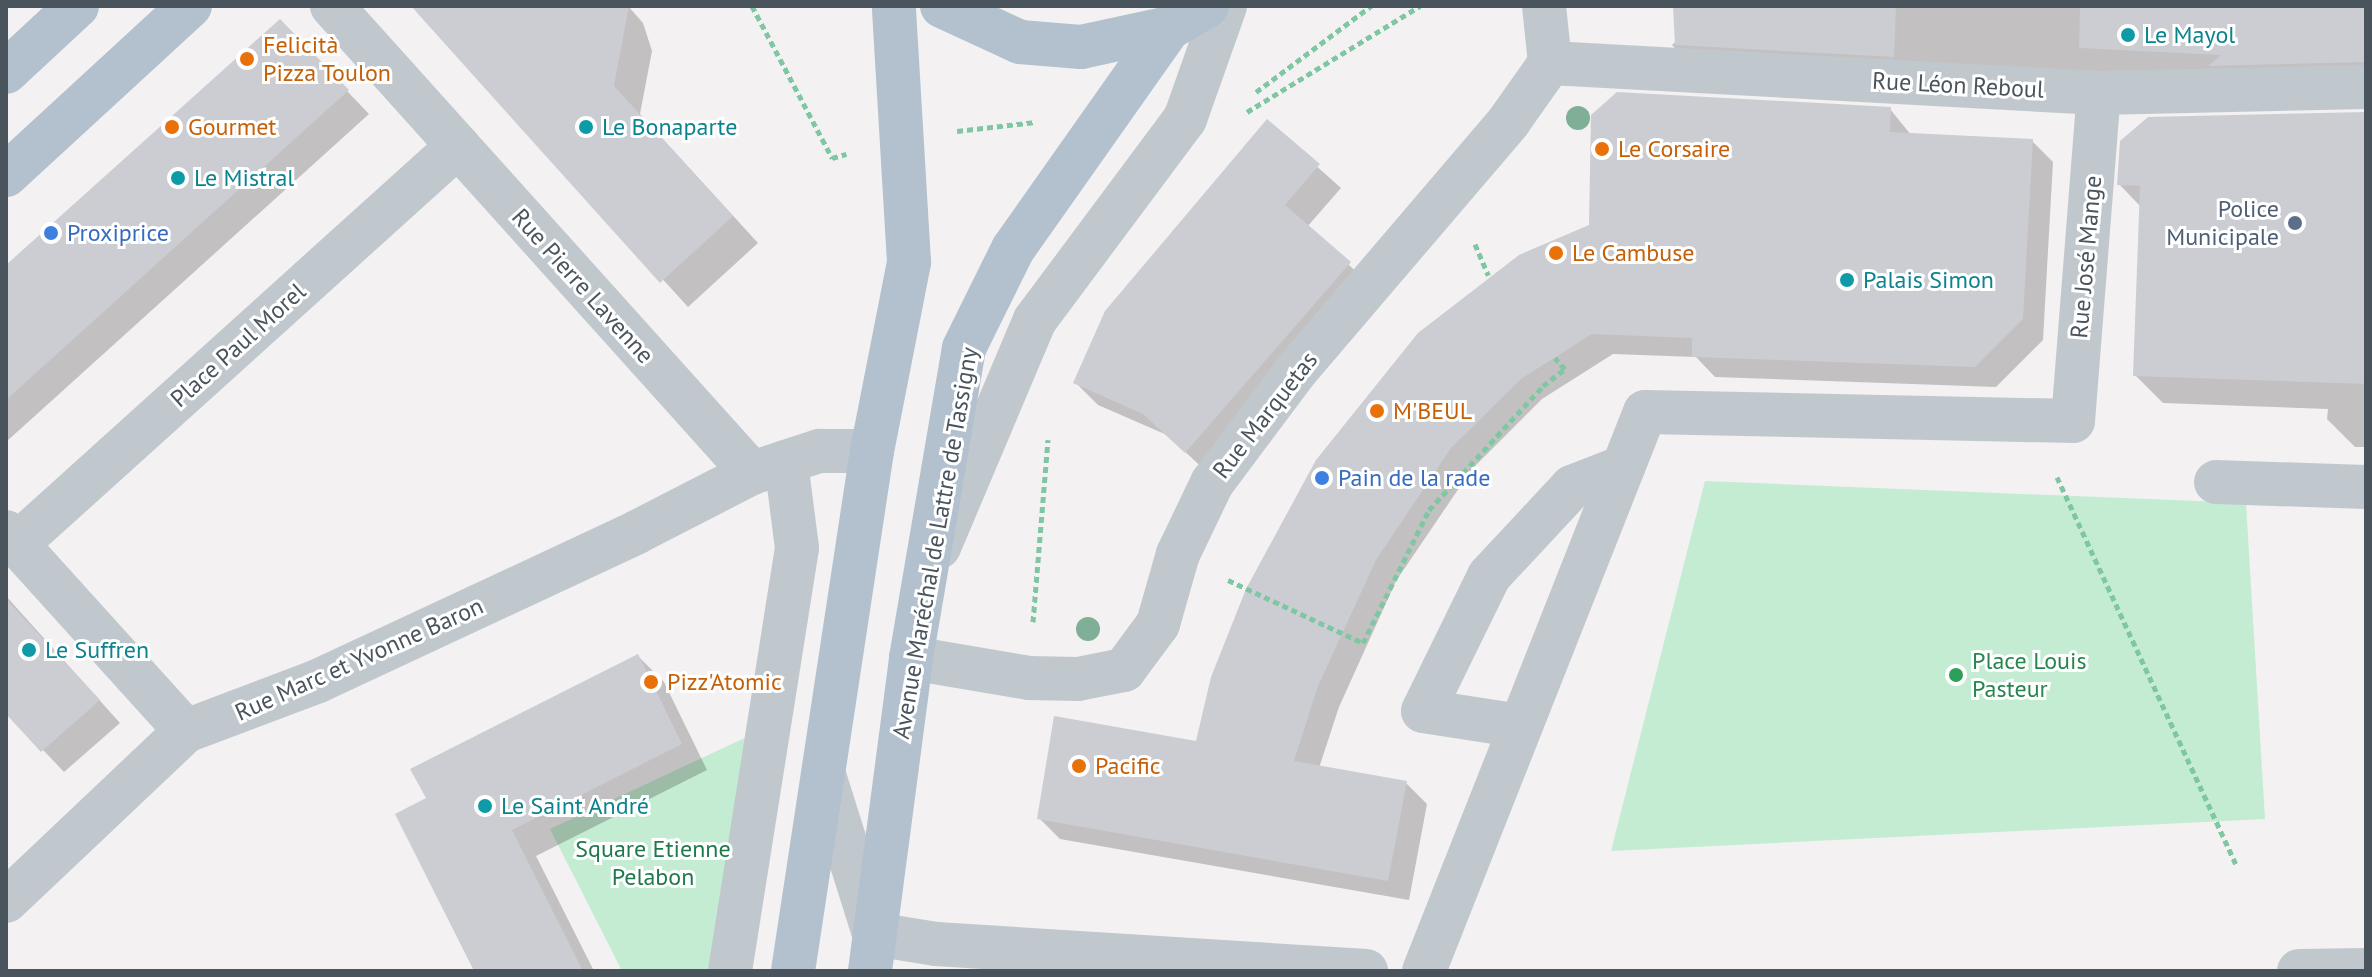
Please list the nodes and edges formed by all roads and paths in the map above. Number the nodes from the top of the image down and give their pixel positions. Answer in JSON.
{"nodes":[{"id":1,"x":77,"y":6,"type":"edge"},
{"id":2,"x":190,"y":6,"type":"edge"},
{"id":3,"x":332,"y":6,"type":"edge"},
{"id":4,"x":894,"y":6,"type":"edge"},
{"id":5,"x":942,"y":6,"type":"edge"},
{"id":6,"x":1207,"y":6,"type":"edge"},
{"id":7,"x":1225,"y":6,"type":"edge"},
{"id":8,"x":1420,"y":6,"type":"edge"},
{"id":9,"x":1544,"y":6,"type":"edge"},
{"id":10,"x":1169,"y":28,"type":"junction"},
{"id":11,"x":1550,"y":63,"type":"junction"},
{"id":12,"x":6,"y":72,"type":"edge"},
{"id":13,"x":2366,"y":87,"type":"edge"},
{"id":14,"x":2099,"y":93,"type":"junction"},
{"id":15,"x":1244,"y":115,"type":"dead end"},
{"id":16,"x":458,"y":146,"type":"junction"},
{"id":17,"x":6,"y":175,"type":"edge"},
{"id":18,"x":1555,"y":358,"type":"dead end"},
{"id":19,"x":1050,"y":428,"type":"dead end"},
{"id":20,"x":872,"y":451,"type":"junction"},
{"id":21,"x":2051,"y":465,"type":"dead end"},
{"id":22,"x":1623,"y":467,"type":"junction"},
{"id":23,"x":769,"y":468,"type":"junction"},
{"id":24,"x":2216,"y":482,"type":"dead end"},
{"id":25,"x":2366,"y":487,"type":"edge"},
{"id":26,"x":12,"y":538,"type":"edge"},
{"id":27,"x":922,"y":586,"type":"junction"},
{"id":28,"x":1246,"y":589,"type":"dead end"},
{"id":29,"x":911,"y":658,"type":"junction"},
{"id":30,"x":1029,"y":678,"type":"junction"},
{"id":31,"x":1520,"y":726,"type":"junction"},
{"id":32,"x":186,"y":731,"type":"junction"},
{"id":33,"x":824,"y":775,"type":"junction"},
{"id":34,"x":2236,"y":865,"type":"dead end"},
{"id":35,"x":6,"y":901,"type":"edge"},
{"id":36,"x":872,"y":952,"type":"edge"},
{"id":37,"x":2366,"y":970,"type":"edge"},
{"id":38,"x":730,"y":971,"type":"edge"},
{"id":39,"x":793,"y":971,"type":"edge"},
{"id":40,"x":1366,"y":971,"type":"edge"},
{"id":41,"x":1424,"y":971,"type":"edge"},
{"id":42,"x":2299,"y":971,"type":"edge"}],
"edges":[{"from":1,"to":12,"type":"main road"},
{"from":2,"to":17,"type":"main road"},
{"from":3,"to":16,"type":"street","name":"Rue Pierre Lavenne"},
{"from":4,"to":20,"type":"main road"},
{"from":5,"to":10,"type":"main road"},
{"from":6,"to":10,"type":"main road"},
{"from":7,"to":27,"type":"street"},
{"from":8,"to":15,"type":"path"},
{"from":9,"to":11,"type":"street"},
{"from":10,"to":27,"type":"main road","name":"Avenue Maréchal de Lattre de Tassigny"},
{"from":11,"to":14,"type":"street","name":"Rue Léon Reboul"},
{"from":11,"to":30,"type":"street","name":"Rue Marquetas"},
{"from":13,"to":14,"type":"street","name":"Rue Léon Reboul"},
{"from":14,"to":22,"type":"street","name":"Rue José Mange"},
{"from":16,"to":23,"type":"street","name":"Rue Pierre Lavenne"},
{"from":16,"to":26,"type":"street","name":"Place Paul Morel"},
{"from":18,"to":28,"type":"path"},
{"from":19,"to":30,"type":"path"},
{"from":20,"to":23,"type":"street"},
{"from":20,"to":33,"type":"main road"},
{"from":21,"to":34,"type":"path"},
{"from":22,"to":31,"type":"street"},
{"from":22,"to":31,"type":"street"},
{"from":23,"to":32,"type":"street","name":"Rue Marc et Yvonne Baron"},
{"from":23,"to":38,"type":"street"},
{"from":24,"to":25,"type":"street"},
{"from":26,"to":32,"type":"street"},
{"from":27,"to":29,"type":"main road","name":"Avenue Maréchal de Lattre de Tassigny"},
{"from":29,"to":30,"type":"street","name":"Rue Marquetas"},
{"from":29,"to":36,"type":"main road","name":"Avenue Maréchal de Lattre de Tassigny"},
{"from":31,"to":41,"type":"street"},
{"from":32,"to":35,"type":"street","name":"Rue Marc et Yvonne Baron"},
{"from":33,"to":36,"type":"street"},
{"from":33,"to":39,"type":"main road"},
{"from":36,"to":40,"type":"street"},
{"from":37,"to":42,"type":"street"}]}
